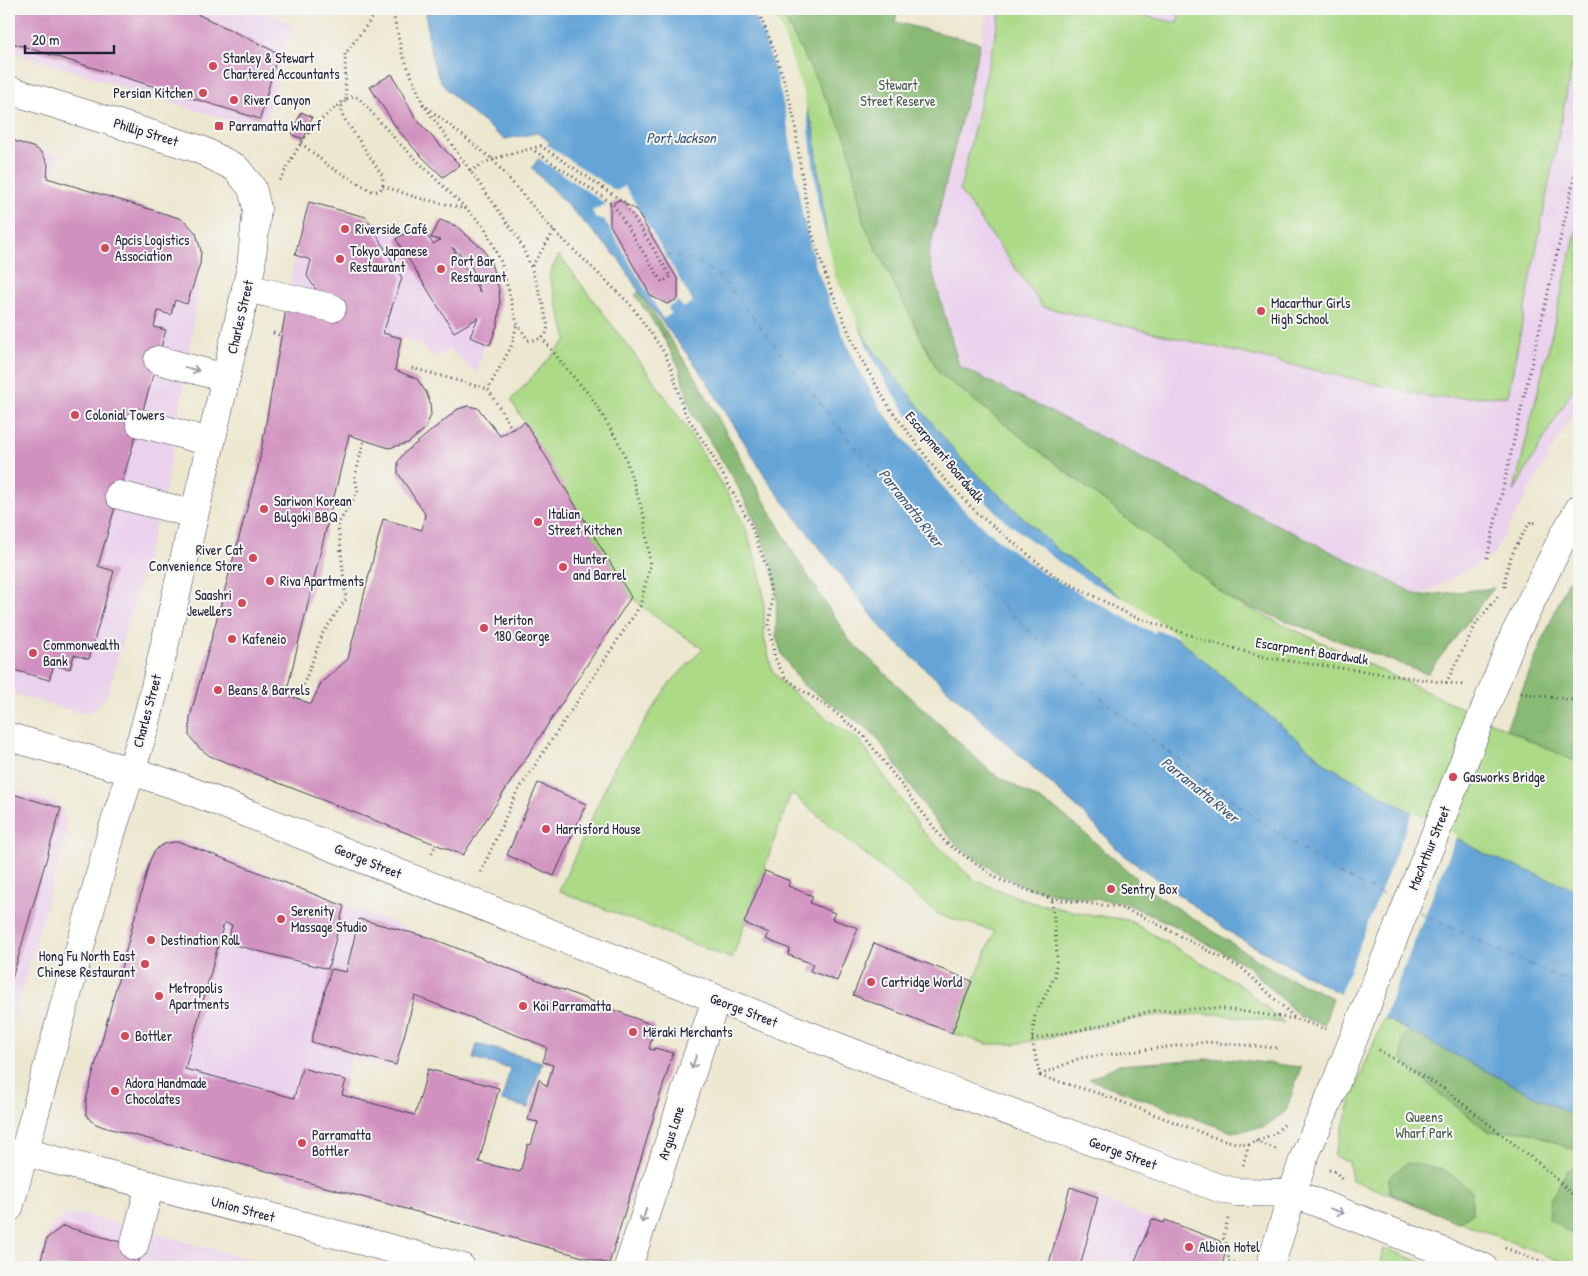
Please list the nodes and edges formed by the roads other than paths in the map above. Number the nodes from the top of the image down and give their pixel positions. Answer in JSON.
{"nodes":[{"id":1,"x":9,"y":90,"type":"edge"},
{"id":2,"x":257,"y":208,"type":"joint"},
{"id":3,"x":246,"y":288,"type":"junction"},
{"id":4,"x":332,"y":308,"type":"dead end"},
{"id":5,"x":158,"y":360,"type":"dead end"},
{"id":6,"x":226,"y":378,"type":"junction"},
{"id":7,"x":142,"y":415,"type":"dead end"},
{"id":8,"x":213,"y":434,"type":"junction"},
{"id":9,"x":119,"y":495,"type":"dead end"},
{"id":10,"x":1579,"y":509,"type":"edge"},
{"id":11,"x":194,"y":514,"type":"junction"},
{"id":12,"x":9,"y":737,"type":"edge"},
{"id":13,"x":131,"y":771,"type":"junction"},
{"id":14,"x":716,"y":999,"type":"junction"},
{"id":15,"x":24,"y":1152,"type":"junction"},
{"id":16,"x":150,"y":1185,"type":"junction"},
{"id":17,"x":1292,"y":1194,"type":"junction"},
{"id":18,"x":9,"y":1208,"type":"edge"},
{"id":19,"x":134,"y":1246,"type":"dead end"},
{"id":20,"x":461,"y":1267,"type":"edge"},
{"id":21,"x":628,"y":1267,"type":"edge"},
{"id":22,"x":1270,"y":1267,"type":"edge"},
{"id":23,"x":1483,"y":1267,"type":"edge"}],
"edges":[{"from":1,"to":2,"type":"street","name":"Phillip Street"},
{"from":2,"to":3,"type":"street","name":"Charles Street"},
{"from":3,"to":4,"type":"street"},
{"from":3,"to":6,"type":"street","name":"Charles Street"},
{"from":5,"to":6,"type":"street","one_way":true},
{"from":6,"to":8,"type":"street","name":"Charles Street"},
{"from":7,"to":8,"type":"street"},
{"from":8,"to":11,"type":"street","name":"Charles Street"},
{"from":9,"to":11,"type":"street"},
{"from":10,"to":17,"type":"street","name":"MacArthur Street","bridge":true},
{"from":11,"to":13,"type":"street","name":"Charles Street"},
{"from":12,"to":13,"type":"street","name":"George Street"},
{"from":13,"to":14,"type":"street","name":"George Street"},
{"from":13,"to":15,"type":"street","name":"Charles Street"},
{"from":14,"to":17,"type":"street","name":"George Street"},
{"from":14,"to":21,"type":"street","name":"Argus Lane","one_way":true},
{"from":15,"to":16,"type":"street","name":"Union Street"},
{"from":15,"to":18,"type":"street","name":"Charles Street"},
{"from":16,"to":19,"type":"street"},
{"from":16,"to":20,"type":"street","name":"Union Street"},
{"from":17,"to":22,"type":"street","name":"MacArthur Street"},
{"from":17,"to":23,"type":"street","name":"George Street","one_way":true}]}
